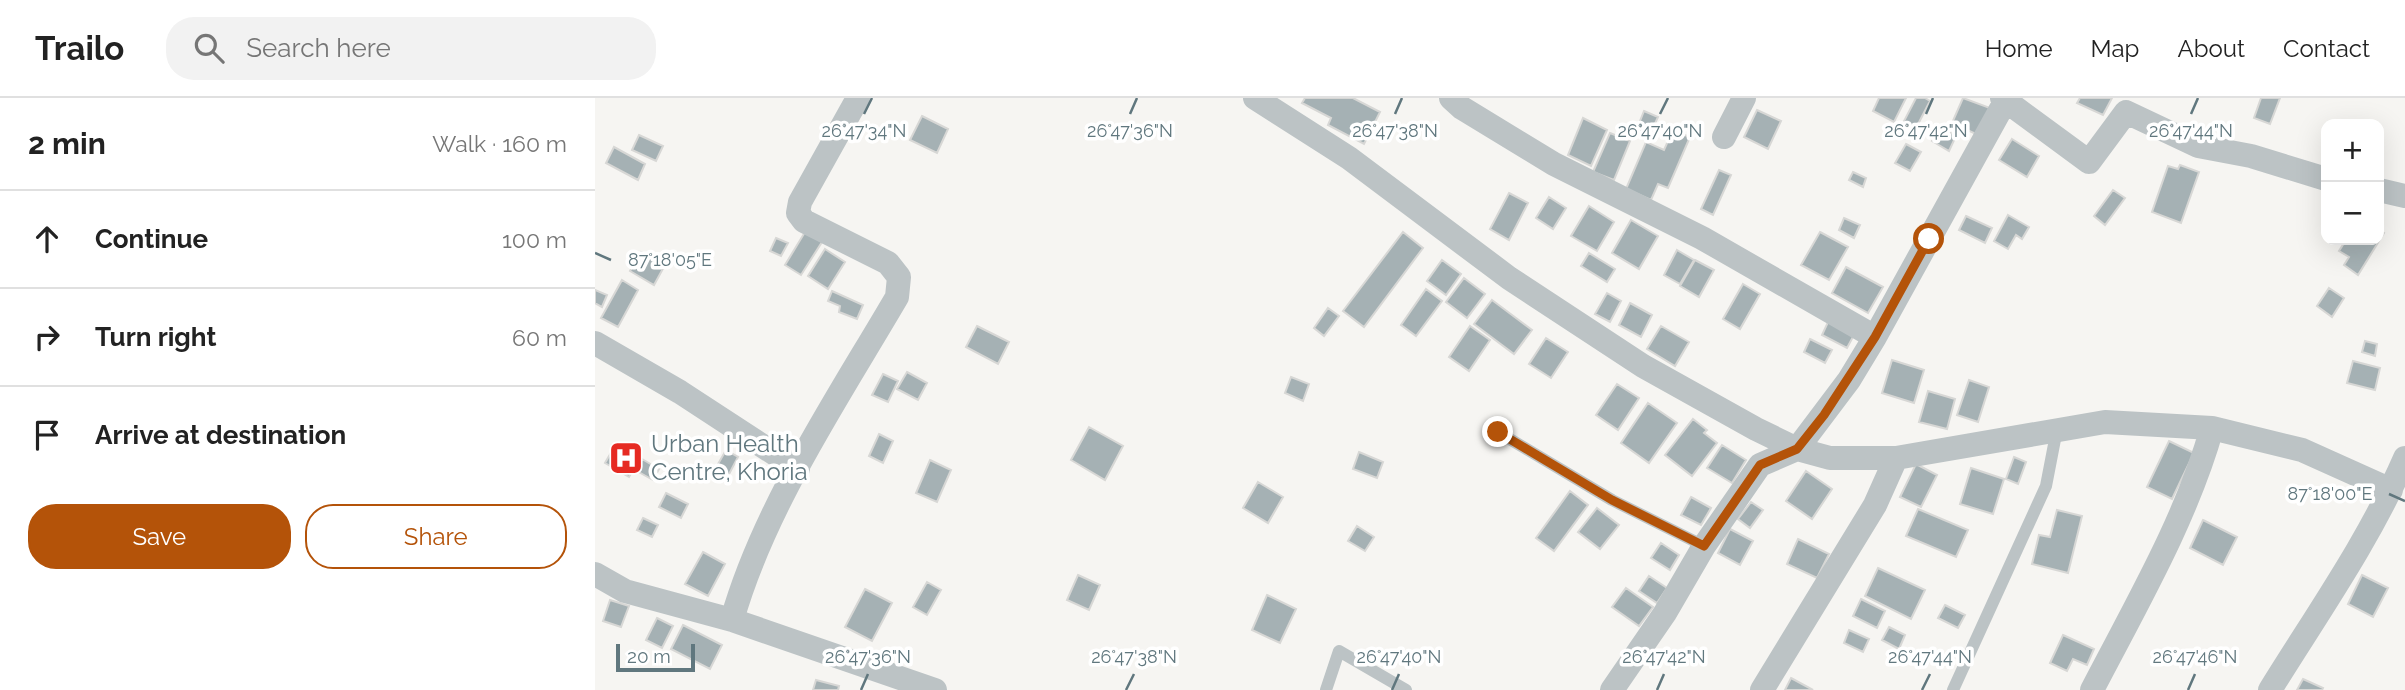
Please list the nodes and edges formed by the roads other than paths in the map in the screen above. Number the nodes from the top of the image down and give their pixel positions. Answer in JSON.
{"nodes":[{"id":1,"x":857,"y":98,"type":"edge"},
{"id":2,"x":1255,"y":98,"type":"edge"},
{"id":3,"x":1451,"y":98,"type":"edge"},
{"id":4,"x":1744,"y":98,"type":"edge"},
{"id":5,"x":2005,"y":99,"type":"edge"},
{"id":6,"x":1724,"y":137,"type":"dead end"},
{"id":7,"x":2321,"y":177,"type":"edge"},
{"id":8,"x":2384,"y":191,"type":"edge"},
{"id":9,"x":2405,"y":196,"type":"edge"},
{"id":10,"x":1875,"y":337,"type":"junction"},
{"id":11,"x":595,"y":343,"type":"edge"},
{"id":12,"x":2212,"y":428,"type":"junction"},
{"id":13,"x":2057,"y":429,"type":"junction"},
{"id":14,"x":1498,"y":432,"type":"dead end"},
{"id":15,"x":1797,"y":449,"type":"junction"},
{"id":16,"x":1896,"y":458,"type":"junction"},
{"id":17,"x":2405,"y":458,"type":"edge"},
{"id":18,"x":798,"y":469,"type":"junction"},
{"id":19,"x":2391,"y":490,"type":"junction"},
{"id":20,"x":1704,"y":546,"type":"junction"},
{"id":21,"x":595,"y":574,"type":"edge"},
{"id":22,"x":732,"y":620,"type":"junction"},
{"id":23,"x":935,"y":690,"type":"edge"},
{"id":24,"x":1326,"y":690,"type":"edge"},
{"id":25,"x":1406,"y":690,"type":"edge"},
{"id":26,"x":1612,"y":690,"type":"edge"},
{"id":27,"x":1762,"y":690,"type":"edge"},
{"id":28,"x":1953,"y":690,"type":"edge"},
{"id":29,"x":2092,"y":690,"type":"edge"},
{"id":30,"x":2270,"y":690,"type":"edge"}],
"edges":[{"from":1,"to":18,"type":"street"},
{"from":2,"to":15,"type":"street"},
{"from":3,"to":10,"type":"street"},
{"from":4,"to":6,"type":"street"},
{"from":5,"to":7,"type":"street"},
{"from":5,"to":10,"type":"street"},
{"from":8,"to":9,"type":"street"},
{"from":10,"to":15,"type":"street"},
{"from":11,"to":18,"type":"street"},
{"from":12,"to":13,"type":"street"},
{"from":12,"to":19,"type":"street"},
{"from":12,"to":29,"type":"street"},
{"from":13,"to":16,"type":"street"},
{"from":13,"to":28,"type":"lane"},
{"from":14,"to":20,"type":"lane"},
{"from":15,"to":16,"type":"street"},
{"from":15,"to":20,"type":"street"},
{"from":16,"to":27,"type":"street"},
{"from":17,"to":19,"type":"street"},
{"from":18,"to":22,"type":"street"},
{"from":19,"to":30,"type":"street"},
{"from":20,"to":26,"type":"street"},
{"from":21,"to":22,"type":"street"},
{"from":22,"to":23,"type":"street"},
{"from":24,"to":25,"type":"lane"}]}
